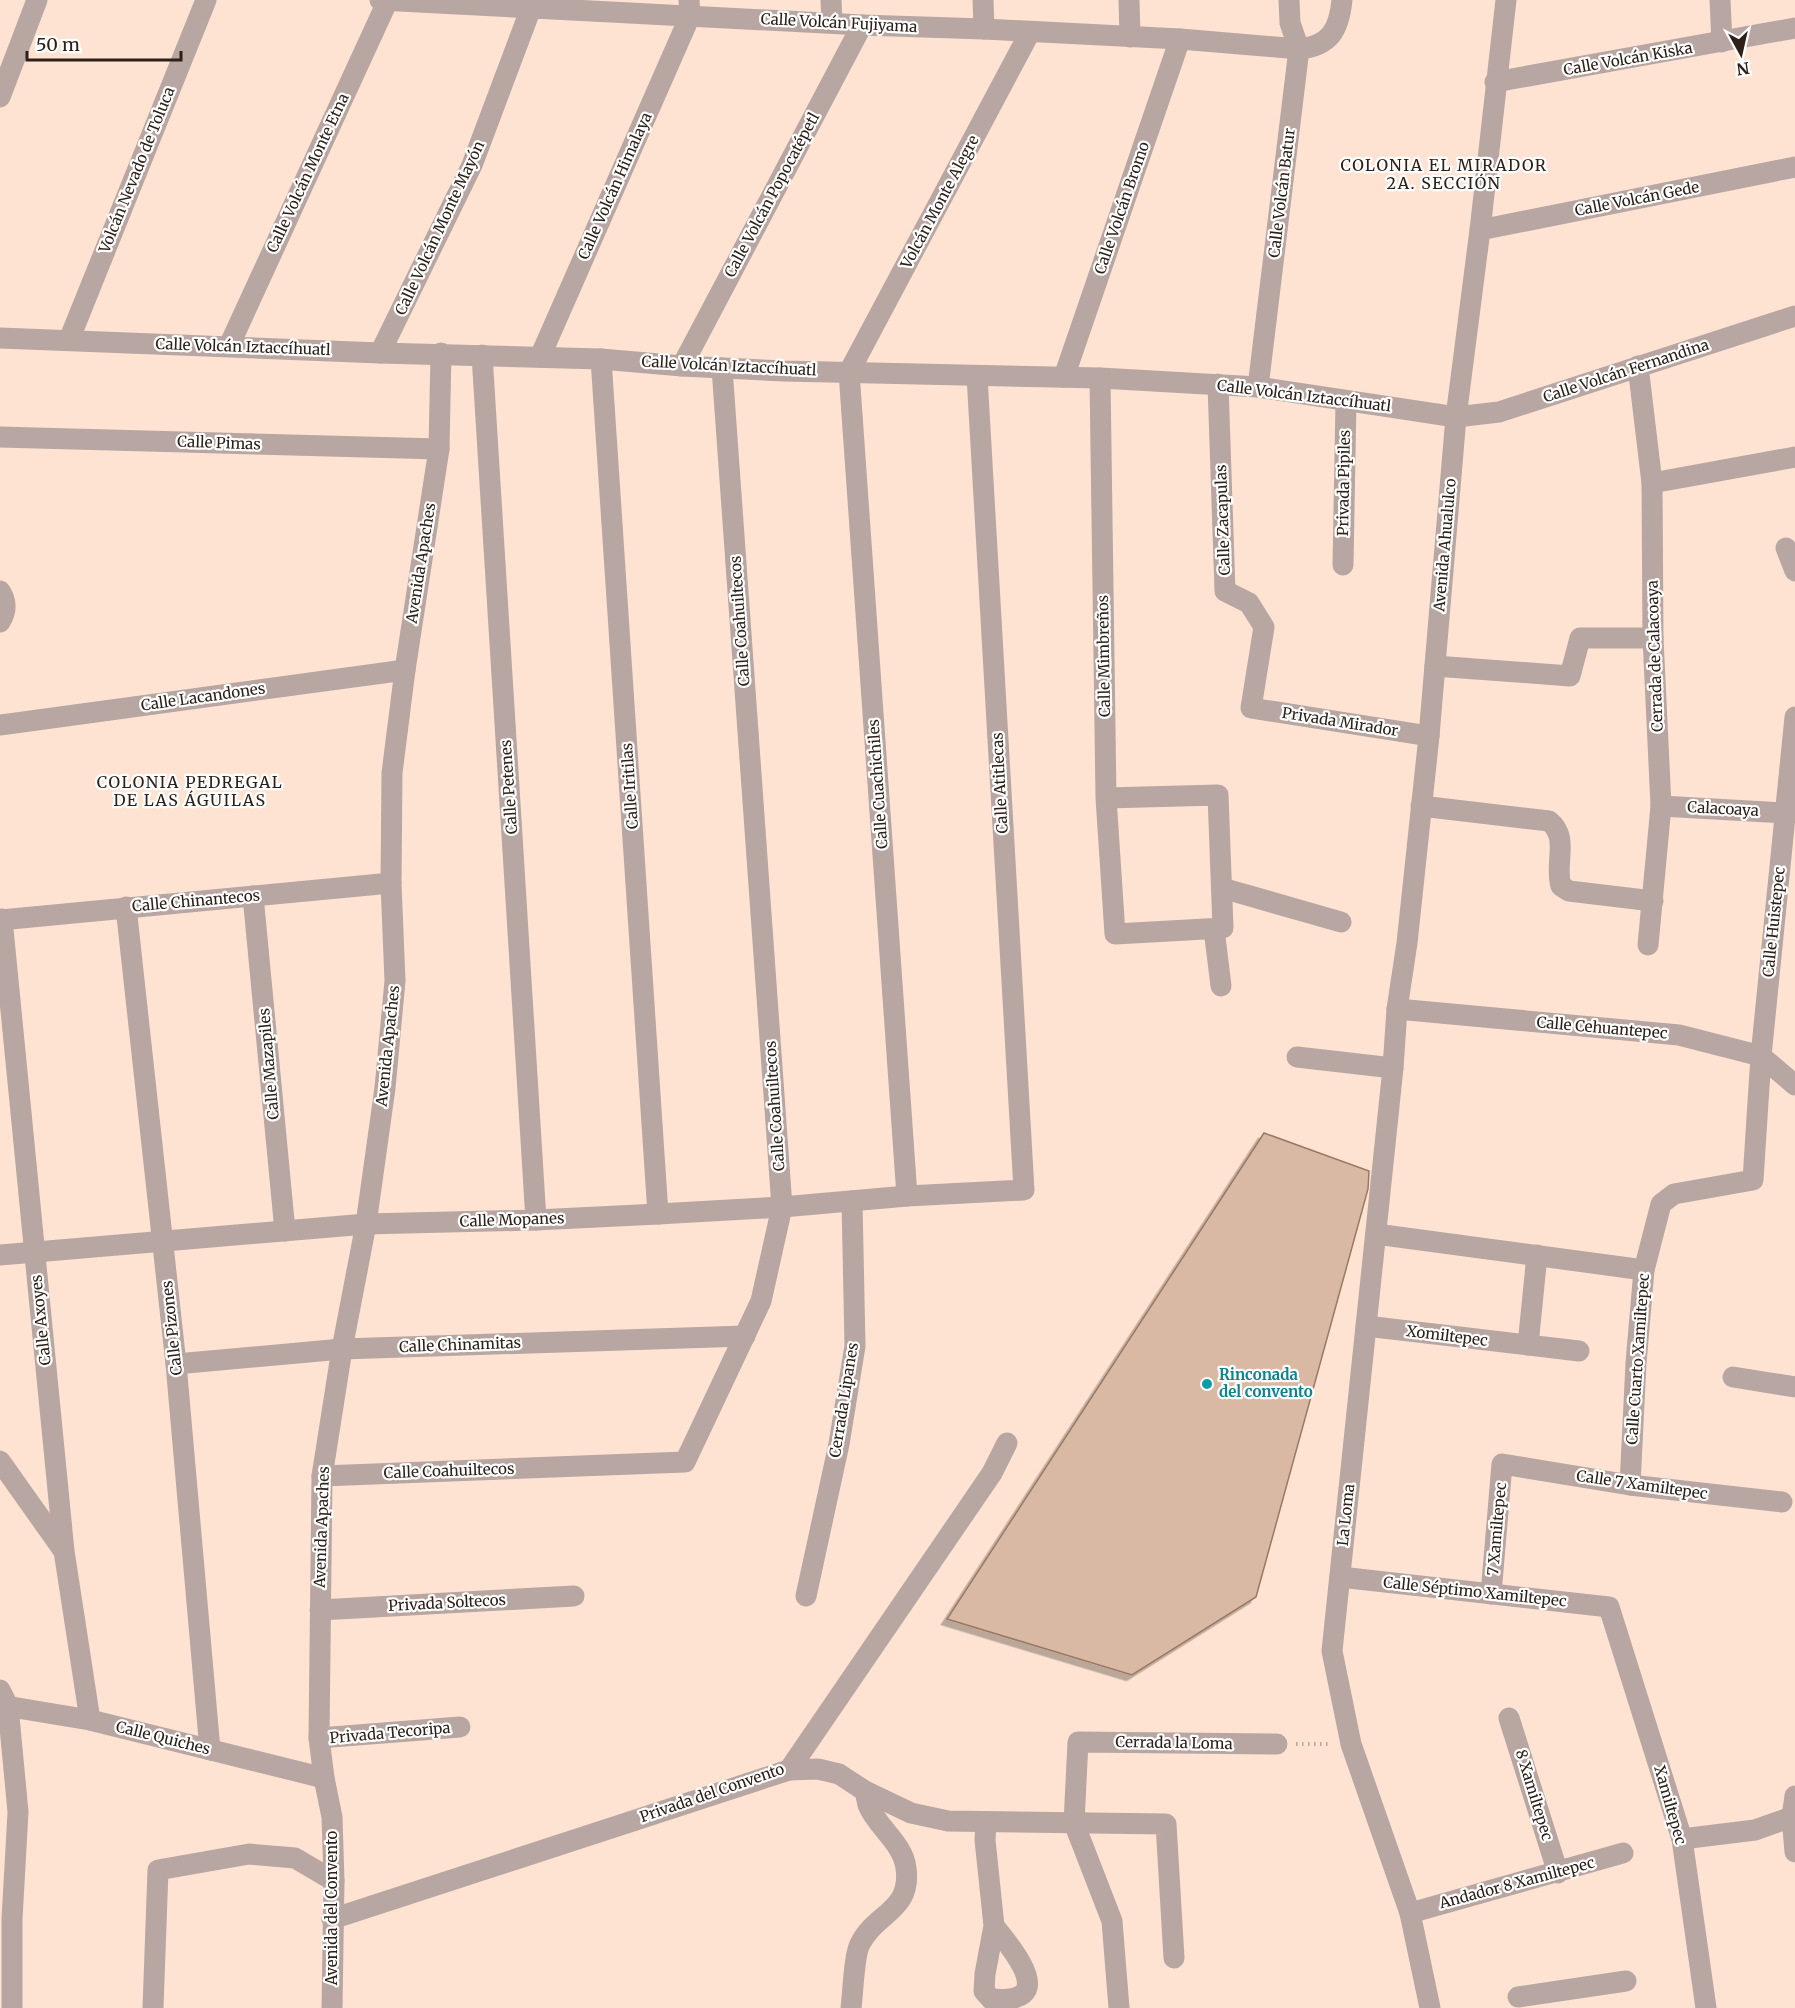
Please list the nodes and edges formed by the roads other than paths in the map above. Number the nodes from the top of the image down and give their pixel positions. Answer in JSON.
{"nodes":[{"id":1,"x":37,"y":0,"type":"edge"},
{"id":2,"x":206,"y":0,"type":"edge"},
{"id":3,"x":380,"y":0,"type":"edge"},
{"id":4,"x":388,"y":0,"type":"edge"},
{"id":5,"x":831,"y":0,"type":"edge"},
{"id":6,"x":983,"y":0,"type":"edge"},
{"id":7,"x":1129,"y":0,"type":"edge"},
{"id":8,"x":1289,"y":0,"type":"edge"},
{"id":9,"x":1342,"y":0,"type":"edge"},
{"id":10,"x":1506,"y":0,"type":"edge"},
{"id":11,"x":1720,"y":0,"type":"edge"},
{"id":12,"x":531,"y":4,"type":"edge"},
{"id":13,"x":690,"y":8,"type":"edge"},
{"id":14,"x":832,"y":23,"type":"junction"},
{"id":15,"x":862,"y":25,"type":"junction"},
{"id":16,"x":1795,"y":28,"type":"edge"},
{"id":17,"x":984,"y":29,"type":"junction"},
{"id":18,"x":1030,"y":32,"type":"junction"},
{"id":19,"x":1130,"y":37,"type":"junction"},
{"id":20,"x":1180,"y":39,"type":"junction"},
{"id":21,"x":1722,"y":42,"type":"junction"},
{"id":22,"x":1299,"y":49,"type":"junction"},
{"id":23,"x":1496,"y":82,"type":"junction"},
{"id":24,"x":0,"y":97,"type":"edge"},
{"id":25,"x":1795,"y":167,"type":"edge"},
{"id":26,"x":1480,"y":230,"type":"junction"},
{"id":27,"x":1795,"y":316,"type":"edge"},
{"id":28,"x":0,"y":338,"type":"edge"},
{"id":29,"x":69,"y":340,"type":"junction"},
{"id":30,"x":229,"y":346,"type":"junction"},
{"id":31,"x":380,"y":353,"type":"junction"},
{"id":32,"x":441,"y":353,"type":"junction"},
{"id":33,"x":482,"y":355,"type":"junction"},
{"id":34,"x":540,"y":357,"type":"junction"},
{"id":35,"x":601,"y":358,"type":"junction"},
{"id":36,"x":682,"y":366,"type":"junction"},
{"id":37,"x":1638,"y":366,"type":"junction"},
{"id":38,"x":722,"y":368,"type":"junction"},
{"id":39,"x":849,"y":372,"type":"junction"},
{"id":40,"x":977,"y":376,"type":"junction"},
{"id":41,"x":1064,"y":377,"type":"junction"},
{"id":42,"x":1100,"y":378,"type":"junction"},
{"id":43,"x":1218,"y":384,"type":"junction"},
{"id":44,"x":1258,"y":387,"type":"junction"},
{"id":45,"x":1346,"y":401,"type":"junction"},
{"id":46,"x":1456,"y":417,"type":"junction"},
{"id":47,"x":0,"y":437,"type":"edge"},
{"id":48,"x":439,"y":449,"type":"junction"},
{"id":49,"x":1795,"y":457,"type":"edge"},
{"id":50,"x":1652,"y":483,"type":"junction"},
{"id":51,"x":1786,"y":548,"type":"dead end"},
{"id":52,"x":1343,"y":565,"type":"dead end"},
{"id":53,"x":1795,"y":572,"type":"edge"},
{"id":54,"x":0,"y":591,"type":"edge"},
{"id":55,"x":0,"y":622,"type":"edge"},
{"id":56,"x":1653,"y":638,"type":"junction"},
{"id":57,"x":1435,"y":666,"type":"junction"},
{"id":58,"x":405,"y":670,"type":"junction"},
{"id":59,"x":1251,"y":708,"type":"joint"},
{"id":60,"x":1795,"y":717,"type":"edge"},
{"id":61,"x":0,"y":725,"type":"edge"},
{"id":62,"x":1429,"y":736,"type":"junction"},
{"id":63,"x":1106,"y":798,"type":"junction"},
{"id":64,"x":1421,"y":806,"type":"junction"},
{"id":65,"x":1661,"y":806,"type":"junction"},
{"id":66,"x":1785,"y":813,"type":"junction"},
{"id":67,"x":391,"y":883,"type":"junction"},
{"id":68,"x":1222,"y":888,"type":"junction"},
{"id":69,"x":253,"y":896,"type":"junction"},
{"id":70,"x":1653,"y":901,"type":"junction"},
{"id":71,"x":126,"y":907,"type":"junction"},
{"id":72,"x":1,"y":919,"type":"edge"},
{"id":73,"x":1341,"y":922,"type":"dead end"},
{"id":74,"x":1214,"y":928,"type":"junction"},
{"id":75,"x":1648,"y":945,"type":"dead end"},
{"id":76,"x":1221,"y":986,"type":"dead end"},
{"id":77,"x":1397,"y":1009,"type":"junction"},
{"id":78,"x":1761,"y":1056,"type":"junction"},
{"id":79,"x":1297,"y":1057,"type":"dead end"},
{"id":80,"x":1393,"y":1068,"type":"junction"},
{"id":81,"x":1794,"y":1083,"type":"edge"},
{"id":82,"x":1024,"y":1190,"type":"joint"},
{"id":83,"x":907,"y":1196,"type":"junction"},
{"id":84,"x":852,"y":1201,"type":"junction"},
{"id":85,"x":782,"y":1207,"type":"junction"},
{"id":86,"x":658,"y":1214,"type":"junction"},
{"id":87,"x":536,"y":1220,"type":"junction"},
{"id":88,"x":366,"y":1224,"type":"junction"},
{"id":89,"x":285,"y":1232,"type":"junction"},
{"id":90,"x":1376,"y":1234,"type":"junction"},
{"id":91,"x":163,"y":1242,"type":"junction"},
{"id":92,"x":35,"y":1251,"type":"junction"},
{"id":93,"x":0,"y":1255,"type":"edge"},
{"id":94,"x":1537,"y":1255,"type":"junction"},
{"id":95,"x":1644,"y":1270,"type":"junction"},
{"id":96,"x":1366,"y":1326,"type":"junction"},
{"id":97,"x":745,"y":1336,"type":"junction"},
{"id":98,"x":1528,"y":1345,"type":"junction"},
{"id":99,"x":342,"y":1349,"type":"junction"},
{"id":100,"x":1580,"y":1351,"type":"dead end"},
{"id":101,"x":176,"y":1364,"type":"junction"},
{"id":102,"x":1733,"y":1377,"type":"dead end"},
{"id":103,"x":1795,"y":1387,"type":"edge"},
{"id":104,"x":1007,"y":1443,"type":"dead end"},
{"id":105,"x":0,"y":1461,"type":"edge"},
{"id":106,"x":1502,"y":1464,"type":"joint"},
{"id":107,"x":322,"y":1476,"type":"junction"},
{"id":108,"x":1630,"y":1485,"type":"junction"},
{"id":109,"x":1782,"y":1502,"type":"dead end"},
{"id":110,"x":64,"y":1551,"type":"junction"},
{"id":111,"x":1340,"y":1577,"type":"junction"},
{"id":112,"x":1491,"y":1594,"type":"junction"},
{"id":113,"x":574,"y":1596,"type":"dead end"},
{"id":114,"x":806,"y":1596,"type":"dead end"},
{"id":115,"x":1609,"y":1607,"type":"joint"},
{"id":116,"x":320,"y":1610,"type":"junction"},
{"id":117,"x":3,"y":1700,"type":"edge"},
{"id":118,"x":1509,"y":1718,"type":"dead end"},
{"id":119,"x":90,"y":1720,"type":"junction"},
{"id":120,"x":460,"y":1727,"type":"dead end"},
{"id":121,"x":320,"y":1738,"type":"junction"},
{"id":122,"x":1277,"y":1744,"type":"road end"},
{"id":123,"x":210,"y":1750,"type":"junction"},
{"id":124,"x":789,"y":1770,"type":"junction"},
{"id":125,"x":324,"y":1778,"type":"junction"},
{"id":126,"x":865,"y":1791,"type":"junction"},
{"id":127,"x":1795,"y":1796,"type":"edge"},
{"id":128,"x":1792,"y":1817,"type":"junction"},
{"id":129,"x":986,"y":1822,"type":"junction"},
{"id":130,"x":1074,"y":1823,"type":"junction"},
{"id":131,"x":1682,"y":1839,"type":"junction"},
{"id":132,"x":1795,"y":1852,"type":"edge"},
{"id":133,"x":1623,"y":1853,"type":"dead end"},
{"id":134,"x":1558,"y":1873,"type":"junction"},
{"id":135,"x":334,"y":1881,"type":"junction"},
{"id":136,"x":6,"y":1911,"type":"edge"},
{"id":137,"x":1410,"y":1912,"type":"junction"},
{"id":138,"x":332,"y":1919,"type":"junction"},
{"id":139,"x":994,"y":1926,"type":"dead end"},
{"id":140,"x":1173,"y":1958,"type":"dead end"},
{"id":141,"x":1626,"y":1981,"type":"dead end"},
{"id":142,"x":1518,"y":1997,"type":"dead end"},
{"id":143,"x":1581,"y":1998,"type":"edge"},
{"id":144,"x":12,"y":2008,"type":"edge"},
{"id":145,"x":153,"y":2008,"type":"edge"},
{"id":146,"x":332,"y":2008,"type":"edge"},
{"id":147,"x":851,"y":2008,"type":"edge"},
{"id":148,"x":1119,"y":2008,"type":"edge"},
{"id":149,"x":1430,"y":2008,"type":"edge"},
{"id":150,"x":1706,"y":2008,"type":"edge"}],
"edges":[{"from":1,"to":24,"type":"street"},
{"from":2,"to":29,"type":"street","name":"Volcán Nevado de Toluca"},
{"from":3,"to":4,"type":"street","name":"Calle Volcán Fujiyama"},
{"from":4,"to":12,"type":"street","name":"Calle Volcán Fujiyama"},
{"from":4,"to":30,"type":"street","name":"Calle Volcán Monte Etna"},
{"from":5,"to":14,"type":"street"},
{"from":6,"to":17,"type":"street"},
{"from":7,"to":19,"type":"street"},
{"from":8,"to":22,"type":"street","name":"Calle Volcán Batur"},
{"from":9,"to":22,"type":"street"},
{"from":10,"to":23,"type":"street","name":"Avenida Ahualulco"},
{"from":11,"to":21,"type":"street"},
{"from":12,"to":13,"type":"street","name":"Calle Volcán Fujiyama"},
{"from":12,"to":31,"type":"street","name":"Calle Volcán Monte Mayón"},
{"from":13,"to":14,"type":"street","name":"Calle Volcán Fujiyama"},
{"from":13,"to":34,"type":"street","name":"Calle Volcán Himalaya"},
{"from":14,"to":15,"type":"street","name":"Calle Volcán Fujiyama"},
{"from":15,"to":17,"type":"street","name":"Calle Volcán Fujiyama"},
{"from":15,"to":36,"type":"street","name":"Calle Volcán Popocatépetl"},
{"from":16,"to":21,"type":"street","name":"Calle Volcán Kiska"},
{"from":17,"to":18,"type":"street","name":"Calle Volcán Fujiyama"},
{"from":18,"to":19,"type":"street","name":"Calle Volcán Fujiyama"},
{"from":18,"to":39,"type":"street","name":"Volcán Monte Alegre"},
{"from":19,"to":20,"type":"street","name":"Calle Volcán Fujiyama"},
{"from":20,"to":22,"type":"street","name":"Calle Volcán Fujiyama"},
{"from":20,"to":41,"type":"street","name":"Calle Volcán Bromo"},
{"from":21,"to":23,"type":"street","name":"Calle Volcán Kiska"},
{"from":22,"to":44,"type":"street","name":"Calle Volcán Batur"},
{"from":23,"to":26,"type":"street","name":"Avenida Ahualulco"},
{"from":25,"to":26,"type":"street","name":"Calle Volcán Gede"},
{"from":26,"to":46,"type":"street","name":"Avenida Ahualulco"},
{"from":27,"to":37,"type":"street","name":"Calle Volcán Fernandina"},
{"from":28,"to":29,"type":"street","name":"Calle Volcán Iztaccíhuatl"},
{"from":29,"to":30,"type":"street","name":"Calle Volcán Iztaccíhuatl"},
{"from":30,"to":31,"type":"street","name":"Calle Volcán Iztaccíhuatl"},
{"from":31,"to":32,"type":"street","name":"Calle Volcán Iztaccíhuatl"},
{"from":32,"to":33,"type":"street","name":"Calle Volcán Iztaccíhuatl"},
{"from":32,"to":48,"type":"street","name":"Avenida Apaches"},
{"from":33,"to":34,"type":"street","name":"Calle Volcán Iztaccíhuatl"},
{"from":33,"to":87,"type":"street","name":"Calle Petenes"},
{"from":34,"to":35,"type":"street","name":"Calle Volcán Iztaccíhuatl"},
{"from":35,"to":36,"type":"street","name":"Calle Volcán Iztaccíhuatl"},
{"from":35,"to":86,"type":"street","name":"Calle Iritilas"},
{"from":36,"to":38,"type":"street","name":"Calle Volcán Iztaccíhuatl"},
{"from":37,"to":46,"type":"street","name":"Calle Volcán Fernandina"},
{"from":37,"to":50,"type":"street","name":"Cerrada de Calacoaya"},
{"from":38,"to":39,"type":"street","name":"Calle Volcán Iztaccíhuatl"},
{"from":38,"to":85,"type":"street","name":"Calle Coahuiltecos"},
{"from":39,"to":40,"type":"street","name":"Calle Volcán Iztaccíhuatl"},
{"from":39,"to":83,"type":"street","name":"Calle Cuachichiles"},
{"from":40,"to":41,"type":"street","name":"Calle Volcán Iztaccíhuatl"},
{"from":40,"to":82,"type":"street","name":"Calle Atitlecas"},
{"from":41,"to":42,"type":"street","name":"Calle Volcán Iztaccíhuatl"},
{"from":42,"to":43,"type":"street","name":"Calle Volcán Iztaccíhuatl"},
{"from":42,"to":63,"type":"street","name":"Calle Mimbreños"},
{"from":43,"to":44,"type":"street","name":"Calle Volcán Iztaccíhuatl"},
{"from":43,"to":59,"type":"street","name":"Calle Zacapulas"},
{"from":44,"to":45,"type":"street","name":"Calle Volcán Iztaccíhuatl"},
{"from":45,"to":46,"type":"street","name":"Calle Volcán Iztaccíhuatl"},
{"from":45,"to":52,"type":"street","name":"Privada Pipiles"},
{"from":46,"to":57,"type":"street","name":"Avenida Ahualulco"},
{"from":47,"to":48,"type":"street","name":"Calle Pimas"},
{"from":48,"to":58,"type":"street","name":"Avenida Apaches"},
{"from":49,"to":50,"type":"street"},
{"from":50,"to":56,"type":"street","name":"Cerrada de Calacoaya"},
{"from":51,"to":53,"type":"street"},
{"from":54,"to":55,"type":"street"},
{"from":56,"to":57,"type":"street"},
{"from":56,"to":65,"type":"street","name":"Cerrada de Calacoaya"},
{"from":57,"to":62,"type":"street","name":"Avenida Ahualulco"},
{"from":58,"to":61,"type":"street","name":"Calle Lacandones"},
{"from":58,"to":67,"type":"street","name":"Avenida Apaches"},
{"from":59,"to":62,"type":"street","name":"Privada Mirador"},
{"from":60,"to":66,"type":"street","name":"Calle Huistepec"},
{"from":62,"to":64,"type":"street","name":"Avenida Ahualulco"},
{"from":63,"to":68,"type":"street"},
{"from":63,"to":74,"type":"street","name":"Calle Mimbreños"},
{"from":64,"to":70,"type":"street"},
{"from":64,"to":77,"type":"street","name":"Avenida Ahualulco"},
{"from":65,"to":66,"type":"street","name":"Calacoaya"},
{"from":65,"to":70,"type":"street","name":"Cerrada de Calacoaya"},
{"from":66,"to":78,"type":"street","name":"Calle Huistepec"},
{"from":67,"to":69,"type":"street","name":"Calle Chinantecos"},
{"from":67,"to":88,"type":"street","name":"Avenida Apaches"},
{"from":68,"to":73,"type":"street"},
{"from":68,"to":74,"type":"street"},
{"from":69,"to":71,"type":"street","name":"Calle Chinantecos"},
{"from":69,"to":89,"type":"street","name":"Calle Mazapiles"},
{"from":70,"to":75,"type":"street","name":"Cerrada de Calacoaya"},
{"from":71,"to":72,"type":"street","name":"Calle Chinantecos"},
{"from":71,"to":91,"type":"street","name":"Calle Pizones"},
{"from":72,"to":92,"type":"street","name":"Calle Axoyes"},
{"from":74,"to":76,"type":"street"},
{"from":77,"to":78,"type":"street","name":"Calle Cehuantepec"},
{"from":77,"to":80,"type":"street","name":"La Loma"},
{"from":78,"to":81,"type":"street","name":"Calle Cehuantepec"},
{"from":78,"to":95,"type":"street","name":"Calle Cuarto Xamiltepec"},
{"from":79,"to":80,"type":"street"},
{"from":80,"to":90,"type":"street","name":"La Loma"},
{"from":82,"to":83,"type":"street","name":"Calle Mopanes"},
{"from":83,"to":84,"type":"street","name":"Calle Mopanes"},
{"from":84,"to":85,"type":"street","name":"Calle Mopanes"},
{"from":84,"to":114,"type":"street","name":"Cerrada Lipanes"},
{"from":85,"to":86,"type":"street","name":"Calle Mopanes"},
{"from":85,"to":97,"type":"street","name":"Calle Coahuiltecos"},
{"from":86,"to":87,"type":"street","name":"Calle Mopanes"},
{"from":87,"to":88,"type":"street","name":"Calle Mopanes"},
{"from":88,"to":89,"type":"street","name":"Calle Mopanes"},
{"from":88,"to":99,"type":"street","name":"Avenida Apaches"},
{"from":89,"to":91,"type":"street","name":"Calle Mopanes"},
{"from":90,"to":94,"type":"street"},
{"from":90,"to":96,"type":"street","name":"La Loma"},
{"from":91,"to":92,"type":"street","name":"Calle Mopanes"},
{"from":91,"to":101,"type":"street","name":"Calle Pizones"},
{"from":92,"to":93,"type":"street","name":"Calle Mopanes"},
{"from":92,"to":110,"type":"street","name":"Calle Axoyes"},
{"from":94,"to":95,"type":"street"},
{"from":94,"to":98,"type":"street"},
{"from":95,"to":108,"type":"street","name":"Calle Cuarto Xamiltepec"},
{"from":96,"to":98,"type":"street","name":"Xomiltepec"},
{"from":96,"to":111,"type":"street","name":"La Loma"},
{"from":97,"to":99,"type":"street","name":"Calle Chinamitas"},
{"from":97,"to":107,"type":"street","name":"Calle Coahuiltecos"},
{"from":98,"to":100,"type":"street","name":"Xomiltepec"},
{"from":99,"to":101,"type":"street","name":"Calle Chinamitas"},
{"from":99,"to":107,"type":"street","name":"Avenida Apaches"},
{"from":101,"to":123,"type":"street","name":"Calle Pizones"},
{"from":102,"to":103,"type":"street"},
{"from":104,"to":124,"type":"street","name":"Privada del Convento"},
{"from":105,"to":110,"type":"street"},
{"from":106,"to":108,"type":"street","name":"Calle 7 Xamiltepec"},
{"from":106,"to":112,"type":"street","name":"7 Xamiltepec"},
{"from":107,"to":116,"type":"street","name":"Avenida Apaches"},
{"from":108,"to":109,"type":"street","name":"Calle 7 Xamiltepec"},
{"from":110,"to":119,"type":"street","name":"Calle Axoyes"},
{"from":111,"to":112,"type":"street","name":"Calle Séptimo Xamiltepec"},
{"from":111,"to":137,"type":"street","name":"La Loma"},
{"from":112,"to":115,"type":"street","name":"Calle Séptimo Xamiltepec"},
{"from":113,"to":116,"type":"street","name":"Privada Soltecos"},
{"from":115,"to":131,"type":"street","name":"Xamiltepec"},
{"from":116,"to":121,"type":"street","name":"Avenida Apaches"},
{"from":117,"to":119,"type":"street","name":"Calle Quiches"},
{"from":117,"to":136,"type":"street"},
{"from":118,"to":134,"type":"street","name":"8 Xamiltepec"},
{"from":119,"to":123,"type":"street","name":"Calle Quiches"},
{"from":120,"to":121,"type":"street","name":"Privada Tecoripa"},
{"from":121,"to":125,"type":"street","name":"Avenida del Convento"},
{"from":122,"to":130,"type":"street","name":"Cerrada la Loma"},
{"from":123,"to":125,"type":"street","name":"Calle Quiches"},
{"from":124,"to":126,"type":"street"},
{"from":124,"to":138,"type":"street","name":"Privada del Convento"},
{"from":125,"to":135,"type":"street","name":"Avenida del Convento"},
{"from":126,"to":129,"type":"street"},
{"from":126,"to":147,"type":"street"},
{"from":127,"to":128,"type":"street"},
{"from":128,"to":131,"type":"street"},
{"from":128,"to":132,"type":"street"},
{"from":129,"to":130,"type":"street"},
{"from":129,"to":139,"type":"street"},
{"from":130,"to":140,"type":"street"},
{"from":130,"to":148,"type":"street"},
{"from":131,"to":150,"type":"street","name":"Xamiltepec"},
{"from":133,"to":134,"type":"street","name":"Andador 8 Xamiltepec"},
{"from":134,"to":137,"type":"street","name":"Andador 8 Xamiltepec"},
{"from":135,"to":138,"type":"street","name":"Avenida del Convento"},
{"from":135,"to":145,"type":"street"},
{"from":136,"to":144,"type":"street"},
{"from":137,"to":149,"type":"street","name":"La Loma"},
{"from":138,"to":146,"type":"street","name":"Avenida del Convento"},
{"from":141,"to":143,"type":"street"},
{"from":142,"to":143,"type":"street"}]}
